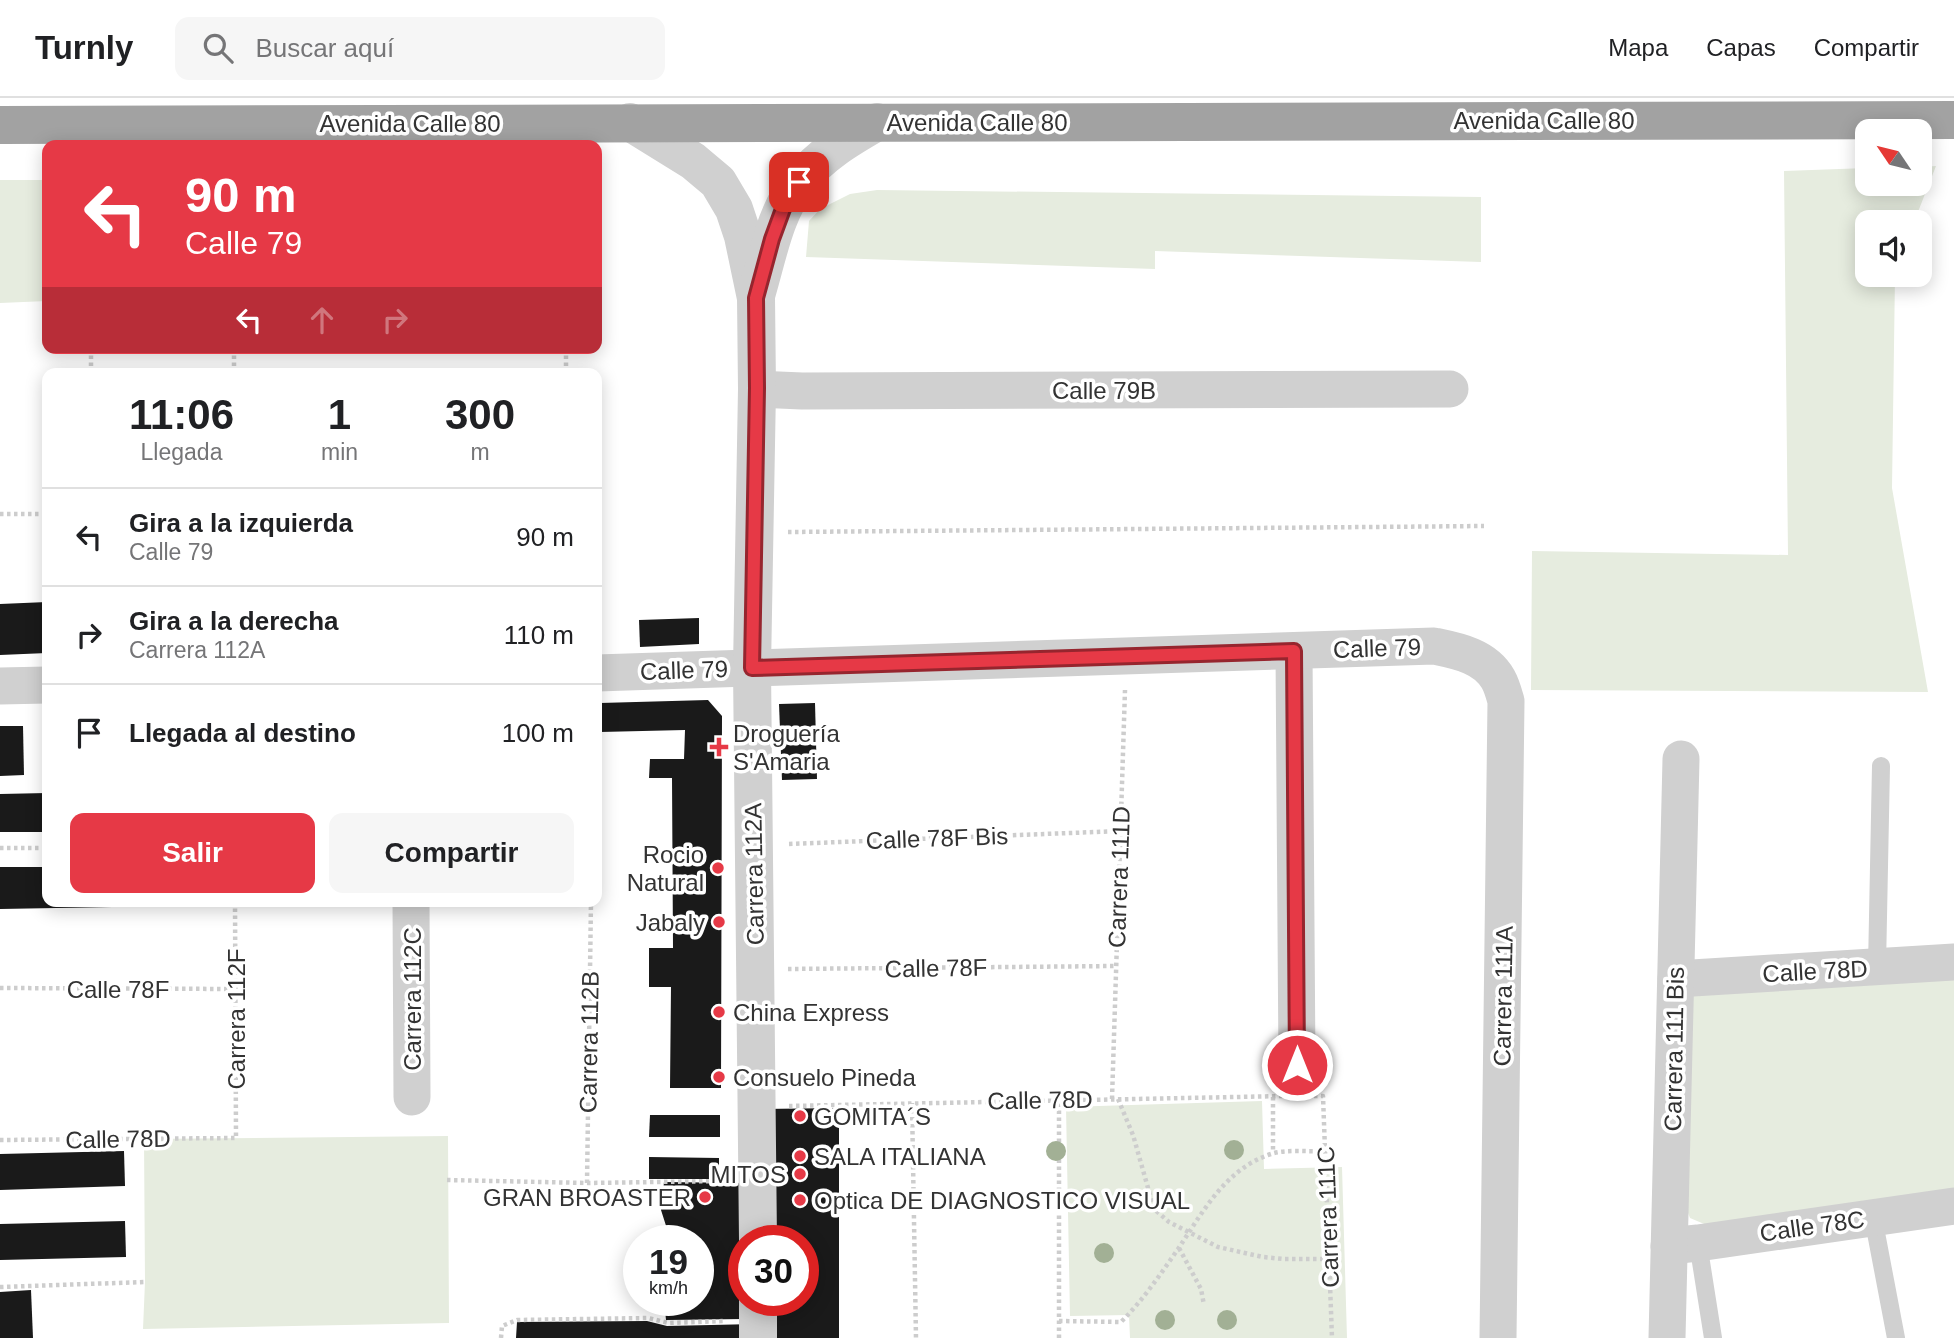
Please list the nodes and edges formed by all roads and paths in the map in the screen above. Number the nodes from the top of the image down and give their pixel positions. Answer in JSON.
{"nodes":[{"id":1,"x":1954,"y":120,"type":"edge"},
{"id":2,"x":630,"y":122,"type":"junction"},
{"id":3,"x":877,"y":122,"type":"junction"},
{"id":4,"x":0,"y":125,"type":"edge"},
{"id":5,"x":312,"y":134,"type":"edge"},
{"id":6,"x":756,"y":298,"type":"junction"},
{"id":7,"x":757,"y":388,"type":"junction"},
{"id":8,"x":1450,"y":389,"type":"dead end"},
{"id":9,"x":0,"y":514,"type":"edge"},
{"id":10,"x":42,"y":514,"type":"edge"},
{"id":11,"x":1484,"y":526,"type":"dead end"},
{"id":12,"x":754,"y":533,"type":"junction"},
{"id":13,"x":1294,"y":651,"type":"junction"},
{"id":14,"x":1126,"y":656,"type":"junction"},
{"id":15,"x":1483,"y":662,"type":"joint"},
{"id":16,"x":752,"y":668,"type":"junction"},
{"id":17,"x":602,"y":673,"type":"edge"},
{"id":18,"x":42,"y":685,"type":"edge"},
{"id":19,"x":0,"y":686,"type":"edge"},
{"id":20,"x":1681,"y":759,"type":"dead end"},
{"id":21,"x":1881,"y":766,"type":"dead end"},
{"id":22,"x":1121,"y":831,"type":"junction"},
{"id":23,"x":754,"y":845,"type":"junction"},
{"id":24,"x":0,"y":848,"type":"edge"},
{"id":25,"x":42,"y":848,"type":"edge"},
{"id":26,"x":235,"y":907,"type":"edge"},
{"id":27,"x":411,"y":907,"type":"edge"},
{"id":28,"x":591,"y":907,"type":"edge"},
{"id":29,"x":1954,"y":962,"type":"edge"},
{"id":30,"x":1116,"y":966,"type":"junction"},
{"id":31,"x":1877,"y":967,"type":"junction"},
{"id":32,"x":755,"y":970,"type":"junction"},
{"id":33,"x":1676,"y":979,"type":"junction"},
{"id":34,"x":0,"y":988,"type":"edge"},
{"id":35,"x":236,"y":989,"type":"junction"},
{"id":36,"x":1297,"y":1086,"type":"junction"},
{"id":37,"x":1323,"y":1096,"type":"joint"},
{"id":38,"x":412,"y":1097,"type":"dead end"},
{"id":39,"x":1273,"y":1097,"type":"junction"},
{"id":40,"x":1115,"y":1099,"type":"junction"},
{"id":41,"x":1059,"y":1100,"type":"junction"},
{"id":42,"x":912,"y":1103,"type":"junction"},
{"id":43,"x":756,"y":1106,"type":"junction"},
{"id":44,"x":236,"y":1138,"type":"joint"},
{"id":45,"x":0,"y":1140,"type":"edge"},
{"id":46,"x":1325,"y":1151,"type":"junction"},
{"id":47,"x":1273,"y":1153,"type":"junction"},
{"id":48,"x":447,"y":1180,"type":"dead end"},
{"id":49,"x":757,"y":1181,"type":"junction"},
{"id":50,"x":587,"y":1183,"type":"junction"},
{"id":51,"x":1132,"y":1193,"type":"dead end"},
{"id":52,"x":1954,"y":1206,"type":"edge"},
{"id":53,"x":1154,"y":1209,"type":"junction"},
{"id":54,"x":1873,"y":1217,"type":"junction"},
{"id":55,"x":758,"y":1225,"type":"edge"},
{"id":56,"x":1188,"y":1234,"type":"junction"},
{"id":57,"x":1684,"y":1244,"type":"junction"},
{"id":58,"x":1179,"y":1248,"type":"junction"},
{"id":59,"x":1329,"y":1259,"type":"junction"},
{"id":60,"x":145,"y":1282,"type":"dead end"},
{"id":61,"x":0,"y":1287,"type":"edge"},
{"id":62,"x":1204,"y":1305,"type":"dead end"},
{"id":63,"x":758,"y":1319,"type":"edge"},
{"id":64,"x":1059,"y":1321,"type":"junction"},
{"id":65,"x":501,"y":1338,"type":"edge"},
{"id":66,"x":916,"y":1338,"type":"edge"},
{"id":67,"x":1059,"y":1338,"type":"edge"},
{"id":68,"x":1332,"y":1338,"type":"edge"},
{"id":69,"x":1499,"y":1338,"type":"edge"},
{"id":70,"x":1667,"y":1338,"type":"edge"},
{"id":71,"x":1713,"y":1338,"type":"edge"},
{"id":72,"x":1896,"y":1338,"type":"edge"}],
"edges":[{"from":1,"to":3,"type":"highway","name":"Avenida Calle 80"},
{"from":2,"to":3,"type":"highway","name":"Avenida Calle 80"},
{"from":2,"to":5,"type":"highway","name":"Avenida Calle 80"},
{"from":2,"to":6,"type":"street","name":"Carrera 112A"},
{"from":3,"to":6,"type":"street","name":"Carrera 112A"},
{"from":4,"to":5,"type":"highway","name":"Avenida Calle 80"},
{"from":6,"to":7,"type":"street","name":"Carrera 112A"},
{"from":7,"to":8,"type":"street","name":"Calle 79B"},
{"from":7,"to":12,"type":"street","name":"Carrera 112A"},
{"from":9,"to":10,"type":"path"},
{"from":11,"to":12,"type":"path"},
{"from":12,"to":16,"type":"street","name":"Carrera 112A"},
{"from":13,"to":14,"type":"street","name":"Calle 79"},
{"from":13,"to":15,"type":"street","name":"Calle 79"},
{"from":13,"to":36,"type":"street"},
{"from":14,"to":16,"type":"street","name":"Calle 79"},
{"from":14,"to":22,"type":"path","name":"Carrera 111D"},
{"from":15,"to":69,"type":"street","name":"Carrera 111A"},
{"from":16,"to":17,"type":"street","name":"Calle 79"},
{"from":16,"to":23,"type":"street","name":"Carrera 112A"},
{"from":18,"to":19,"type":"street"},
{"from":20,"to":33,"type":"street","name":"Carrera 111 Bis"},
{"from":21,"to":31,"type":"lane"},
{"from":22,"to":23,"type":"path","name":"Calle 78F Bis"},
{"from":22,"to":30,"type":"path","name":"Carrera 111D"},
{"from":23,"to":32,"type":"street","name":"Carrera 112A"},
{"from":24,"to":25,"type":"path"},
{"from":26,"to":35,"type":"path","name":"Carrera 112F"},
{"from":27,"to":38,"type":"street","name":"Carrera 112C"},
{"from":28,"to":50,"type":"path","name":"Carrera 112B"},
{"from":29,"to":31,"type":"street","name":"Calle 78D"},
{"from":30,"to":32,"type":"path","name":"Calle 78F"},
{"from":30,"to":40,"type":"path","name":"Carrera 111D"},
{"from":31,"to":33,"type":"street","name":"Calle 78D"},
{"from":32,"to":43,"type":"street","name":"Carrera 112A"},
{"from":33,"to":57,"type":"street","name":"Carrera 111 Bis"},
{"from":34,"to":35,"type":"path","name":"Calle 78F"},
{"from":35,"to":44,"type":"path","name":"Carrera 112F"},
{"from":36,"to":37,"type":"path","name":"Calle 78D"},
{"from":36,"to":39,"type":"path","name":"Calle 78D"},
{"from":37,"to":46,"type":"path","name":"Carrera 111C"},
{"from":39,"to":40,"type":"path","name":"Calle 78D"},
{"from":39,"to":47,"type":"path"},
{"from":40,"to":41,"type":"path","name":"Calle 78D"},
{"from":40,"to":53,"type":"path"},
{"from":41,"to":42,"type":"path","name":"Calle 78D"},
{"from":41,"to":64,"type":"path"},
{"from":42,"to":43,"type":"path","name":"Calle 78D"},
{"from":42,"to":66,"type":"path"},
{"from":43,"to":49,"type":"street","name":"Carrera 112A"},
{"from":44,"to":45,"type":"path","name":"Calle 78D"},
{"from":46,"to":47,"type":"path"},
{"from":46,"to":59,"type":"path","name":"Carrera 111C"},
{"from":47,"to":56,"type":"path"},
{"from":48,"to":50,"type":"path"},
{"from":49,"to":50,"type":"path"},
{"from":49,"to":55,"type":"street","name":"Carrera 112A"},
{"from":51,"to":53,"type":"path"},
{"from":52,"to":54,"type":"street","name":"Calle 78C"},
{"from":53,"to":56,"type":"path"},
{"from":54,"to":57,"type":"street","name":"Calle 78C"},
{"from":54,"to":72,"type":"lane"},
{"from":56,"to":58,"type":"path"},
{"from":56,"to":59,"type":"path"},
{"from":57,"to":70,"type":"street","name":"Carrera 111 Bis"},
{"from":57,"to":71,"type":"lane"},
{"from":58,"to":62,"type":"path"},
{"from":58,"to":64,"type":"path"},
{"from":59,"to":68,"type":"path","name":"Carrera 111C"},
{"from":60,"to":61,"type":"path"},
{"from":63,"to":65,"type":"path"},
{"from":64,"to":67,"type":"path"}]}
